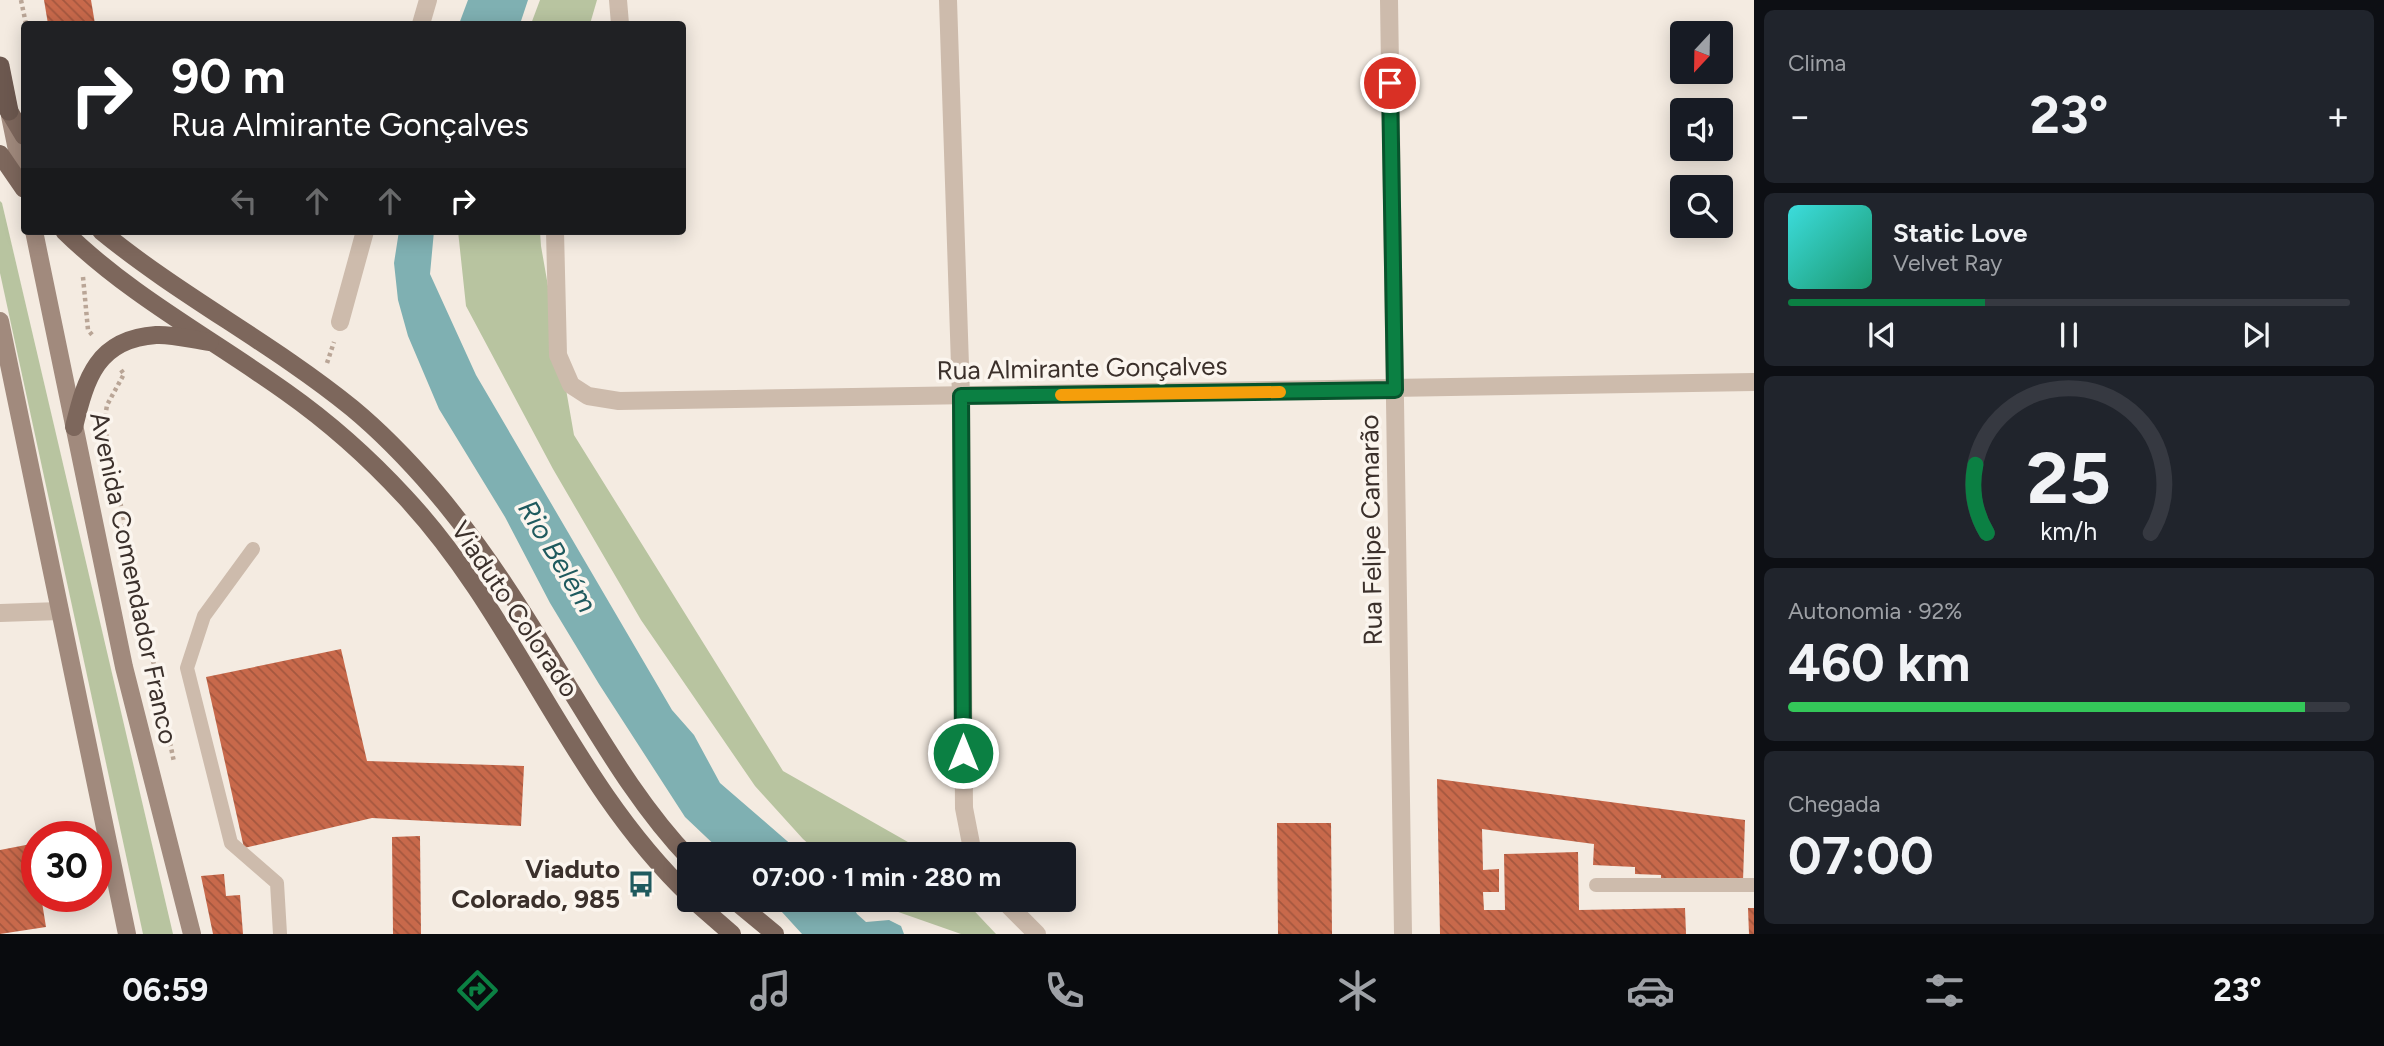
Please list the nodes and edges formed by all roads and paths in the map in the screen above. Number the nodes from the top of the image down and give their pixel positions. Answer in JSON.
{"nodes":[{"id":1,"x":22,"y":0,"type":"edge"},
{"id":2,"x":428,"y":0,"type":"edge"},
{"id":3,"x":618,"y":0,"type":"edge"},
{"id":4,"x":948,"y":0,"type":"edge"},
{"id":5,"x":1389,"y":0,"type":"edge"},
{"id":6,"x":26,"y":21,"type":"edge"},
{"id":7,"x":422,"y":21,"type":"edge"},
{"id":8,"x":620,"y":21,"type":"edge"},
{"id":9,"x":0,"y":66,"type":"edge"},
{"id":10,"x":9,"y":111,"type":"junction"},
{"id":11,"x":21,"y":131,"type":"edge"},
{"id":12,"x":0,"y":155,"type":"edge"},
{"id":13,"x":21,"y":172,"type":"edge"},
{"id":14,"x":21,"y":183,"type":"edge"},
{"id":15,"x":35,"y":235,"type":"edge"},
{"id":16,"x":69,"y":235,"type":"edge"},
{"id":17,"x":106,"y":235,"type":"edge"},
{"id":18,"x":364,"y":235,"type":"edge"},
{"id":19,"x":555,"y":235,"type":"edge"},
{"id":20,"x":83,"y":272,"type":"dead end"},
{"id":21,"x":0,"y":321,"type":"edge"},
{"id":22,"x":340,"y":322,"type":"joint"},
{"id":23,"x":88,"y":330,"type":"dead end"},
{"id":24,"x":213,"y":342,"type":"junction"},
{"id":25,"x":124,"y":374,"type":"dead end"},
{"id":26,"x":1754,"y":383,"type":"edge"},
{"id":27,"x":320,"y":384,"type":"junction"},
{"id":28,"x":1395,"y":390,"type":"junction"},
{"id":29,"x":961,"y":396,"type":"junction"},
{"id":30,"x":74,"y":427,"type":"junction"},
{"id":31,"x":253,"y":549,"type":"dead end"},
{"id":32,"x":60,"y":611,"type":"junction"},
{"id":33,"x":0,"y":613,"type":"edge"},
{"id":34,"x":176,"y":773,"type":"dead end"},
{"id":35,"x":971,"y":842,"type":"edge"},
{"id":36,"x":677,"y":844,"type":"edge"},
{"id":37,"x":677,"y":883,"type":"edge"},
{"id":38,"x":1596,"y":885,"type":"dead end"},
{"id":39,"x":1754,"y":885,"type":"edge"},
{"id":40,"x":707,"y":912,"type":"edge"},
{"id":41,"x":748,"y":912,"type":"edge"},
{"id":42,"x":1015,"y":912,"type":"edge"},
{"id":43,"x":127,"y":934,"type":"edge"},
{"id":44,"x":192,"y":934,"type":"edge"},
{"id":45,"x":279,"y":934,"type":"edge"},
{"id":46,"x":732,"y":934,"type":"edge"},
{"id":47,"x":775,"y":934,"type":"edge"},
{"id":48,"x":1037,"y":934,"type":"edge"},
{"id":49,"x":1403,"y":934,"type":"edge"}],
"edges":[{"from":1,"to":6,"type":"path"},
{"from":2,"to":7,"type":"street"},
{"from":3,"to":8,"type":"street"},
{"from":4,"to":29,"type":"street"},
{"from":5,"to":28,"type":"street","name":"Rua Felipe Camarão"},
{"from":9,"to":10,"type":"highway"},
{"from":10,"to":11,"type":"main road"},
{"from":10,"to":13,"type":"main road"},
{"from":12,"to":14,"type":"main road"},
{"from":15,"to":30,"type":"main road","name":"Avenida Comendador Franco"},
{"from":16,"to":24,"type":"main road","name":"Viaduto Colorado"},
{"from":17,"to":27,"type":"main road","name":"Viaduto Colorado"},
{"from":18,"to":22,"type":"street"},
{"from":19,"to":29,"type":"street","name":"Rua Almirante Gonçalves"},
{"from":20,"to":23,"type":"path"},
{"from":21,"to":32,"type":"main road"},
{"from":22,"to":27,"type":"path"},
{"from":24,"to":30,"type":"main road"},
{"from":24,"to":37,"type":"main road","name":"Viaduto Colorado"},
{"from":25,"to":34,"type":"path"},
{"from":26,"to":28,"type":"street","name":"Rua Almirante Gonçalves"},
{"from":27,"to":36,"type":"main road","name":"Viaduto Colorado"},
{"from":28,"to":29,"type":"street","name":"Rua Almirante Gonçalves"},
{"from":28,"to":49,"type":"street","name":"Rua Felipe Camarão"},
{"from":29,"to":35,"type":"street"},
{"from":30,"to":44,"type":"main road","name":"Avenida Comendador Franco"},
{"from":31,"to":45,"type":"lane"},
{"from":32,"to":33,"type":"street"},
{"from":32,"to":43,"type":"main road"},
{"from":38,"to":39,"type":"lane"},
{"from":40,"to":46,"type":"main road","name":"Viaduto Colorado"},
{"from":41,"to":47,"type":"main road"},
{"from":42,"to":48,"type":"street"}]}
